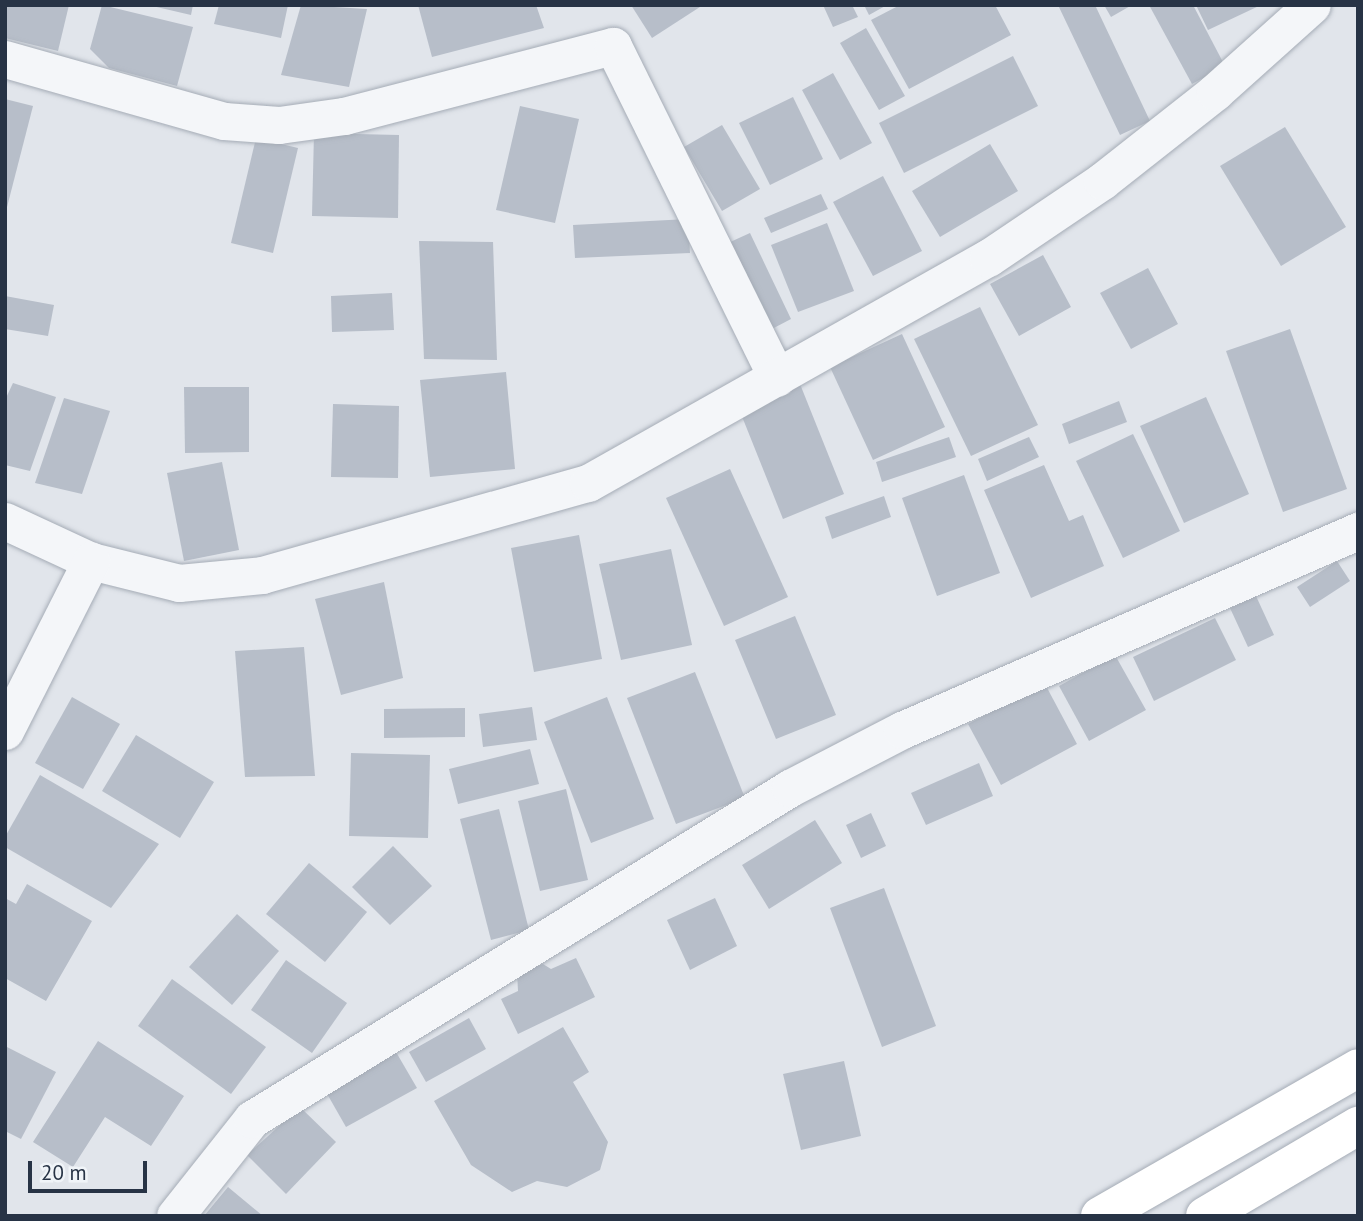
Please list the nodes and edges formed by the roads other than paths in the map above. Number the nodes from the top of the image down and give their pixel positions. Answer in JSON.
{"nodes":[{"id":1,"x":1312,"y":5,"type":"edge"},
{"id":2,"x":5,"y":59,"type":"edge"},
{"id":3,"x":778,"y":378,"type":"junction"},
{"id":4,"x":5,"y":521,"type":"edge"},
{"id":5,"x":1358,"y":531,"type":"edge"},
{"id":6,"x":91,"y":561,"type":"junction"},
{"id":7,"x":5,"y":731,"type":"edge"},
{"id":8,"x":1358,"y":1068,"type":"edge"},
{"id":9,"x":1358,"y":1126,"type":"edge"},
{"id":10,"x":175,"y":1216,"type":"edge"},
{"id":11,"x":1100,"y":1216,"type":"edge"},
{"id":12,"x":1205,"y":1216,"type":"edge"}],
"edges":[{"from":1,"to":3,"type":"street"},
{"from":2,"to":3,"type":"street"},
{"from":3,"to":6,"type":"street"},
{"from":4,"to":6,"type":"street"},
{"from":5,"to":10,"type":"street"},
{"from":6,"to":7,"type":"street"},
{"from":8,"to":11,"type":"main road"},
{"from":9,"to":12,"type":"main road"}]}
